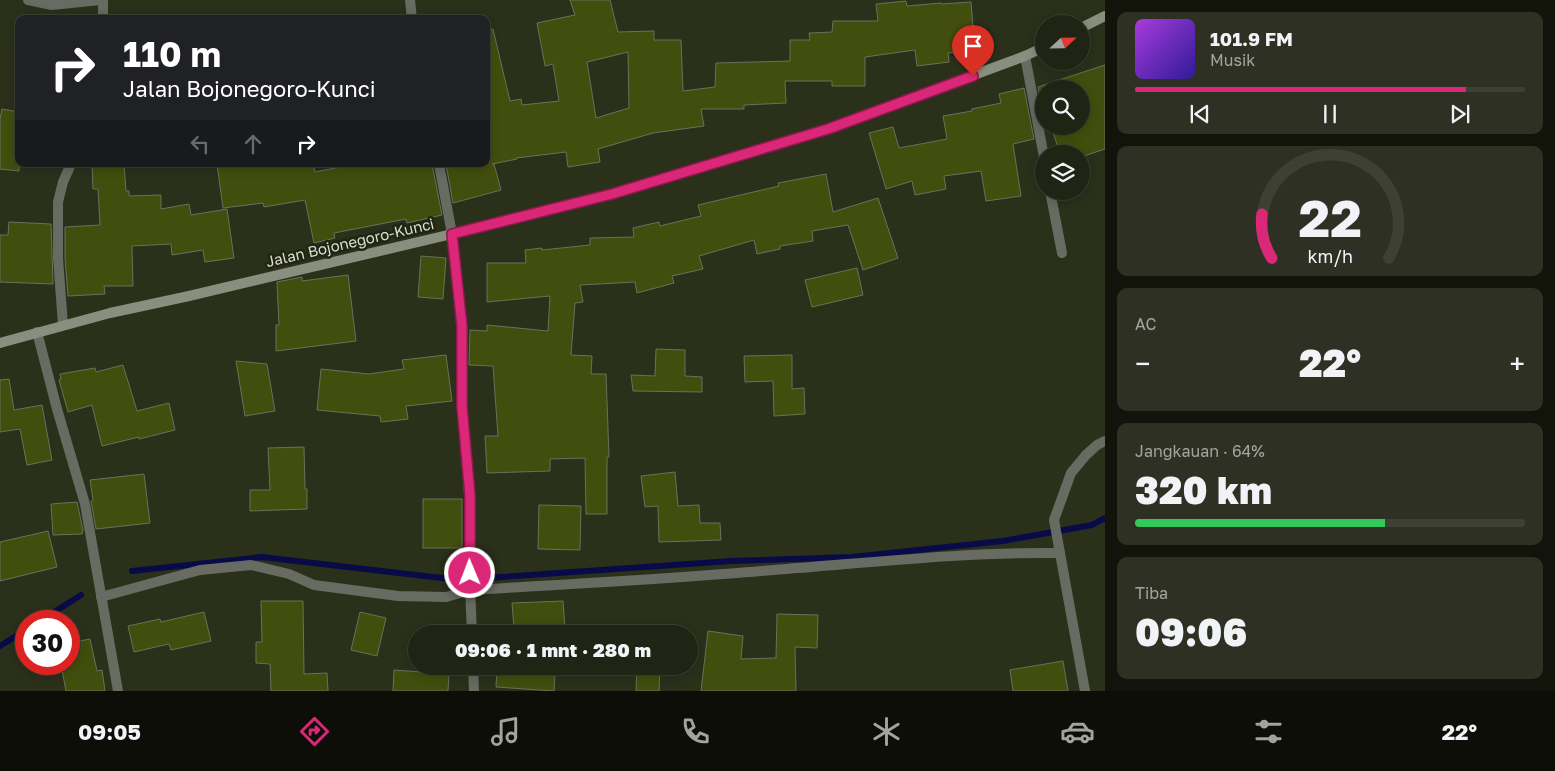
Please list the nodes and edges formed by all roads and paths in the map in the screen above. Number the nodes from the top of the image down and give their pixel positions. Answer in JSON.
{"nodes":[{"id":1,"x":28,"y":0,"type":"edge"},
{"id":2,"x":102,"y":0,"type":"edge"},
{"id":3,"x":410,"y":0,"type":"edge"},
{"id":4,"x":103,"y":15,"type":"edge"},
{"id":5,"x":412,"y":15,"type":"edge"},
{"id":6,"x":1105,"y":16,"type":"edge"},
{"id":7,"x":1090,"y":24,"type":"edge"},
{"id":8,"x":1035,"y":51,"type":"edge"},
{"id":9,"x":1025,"y":56,"type":"junction"},
{"id":10,"x":1042,"y":145,"type":"edge"},
{"id":11,"x":70,"y":167,"type":"edge"},
{"id":12,"x":439,"y":167,"type":"edge"},
{"id":13,"x":1052,"y":200,"type":"edge"},
{"id":14,"x":452,"y":234,"type":"junction"},
{"id":15,"x":1062,"y":253,"type":"dead end"},
{"id":16,"x":63,"y":325,"type":"junction"},
{"id":17,"x":37,"y":332,"type":"junction"},
{"id":18,"x":0,"y":343,"type":"edge"},
{"id":19,"x":1105,"y":441,"type":"edge"},
{"id":20,"x":1060,"y":551,"type":"junction"},
{"id":21,"x":471,"y":588,"type":"junction"},
{"id":22,"x":101,"y":594,"type":"junction"},
{"id":23,"x":472,"y":625,"type":"edge"},
{"id":24,"x":473,"y":675,"type":"edge"},
{"id":25,"x":118,"y":691,"type":"edge"},
{"id":26,"x":474,"y":691,"type":"edge"},
{"id":27,"x":1085,"y":691,"type":"edge"}],
"edges":[{"from":1,"to":2,"type":"street"},
{"from":2,"to":4,"type":"street"},
{"from":3,"to":5,"type":"street"},
{"from":6,"to":7,"type":"main road"},
{"from":8,"to":9,"type":"main road","name":"Jalan Bojonegoro-Kunci"},
{"from":9,"to":10,"type":"street"},
{"from":9,"to":14,"type":"main road","name":"Jalan Bojonegoro-Kunci"},
{"from":11,"to":16,"type":"street"},
{"from":12,"to":14,"type":"street"},
{"from":13,"to":15,"type":"street"},
{"from":14,"to":16,"type":"main road","name":"Jalan Bojonegoro-Kunci"},
{"from":14,"to":21,"type":"street"},
{"from":16,"to":17,"type":"main road","name":"Jalan Bojonegoro-Kunci"},
{"from":17,"to":18,"type":"main road","name":"Jalan Bojonegoro-Kunci"},
{"from":17,"to":22,"type":"street"},
{"from":19,"to":20,"type":"street"},
{"from":20,"to":21,"type":"street"},
{"from":20,"to":27,"type":"street"},
{"from":21,"to":22,"type":"street"},
{"from":21,"to":23,"type":"street"},
{"from":22,"to":25,"type":"street"},
{"from":24,"to":26,"type":"street"}]}
